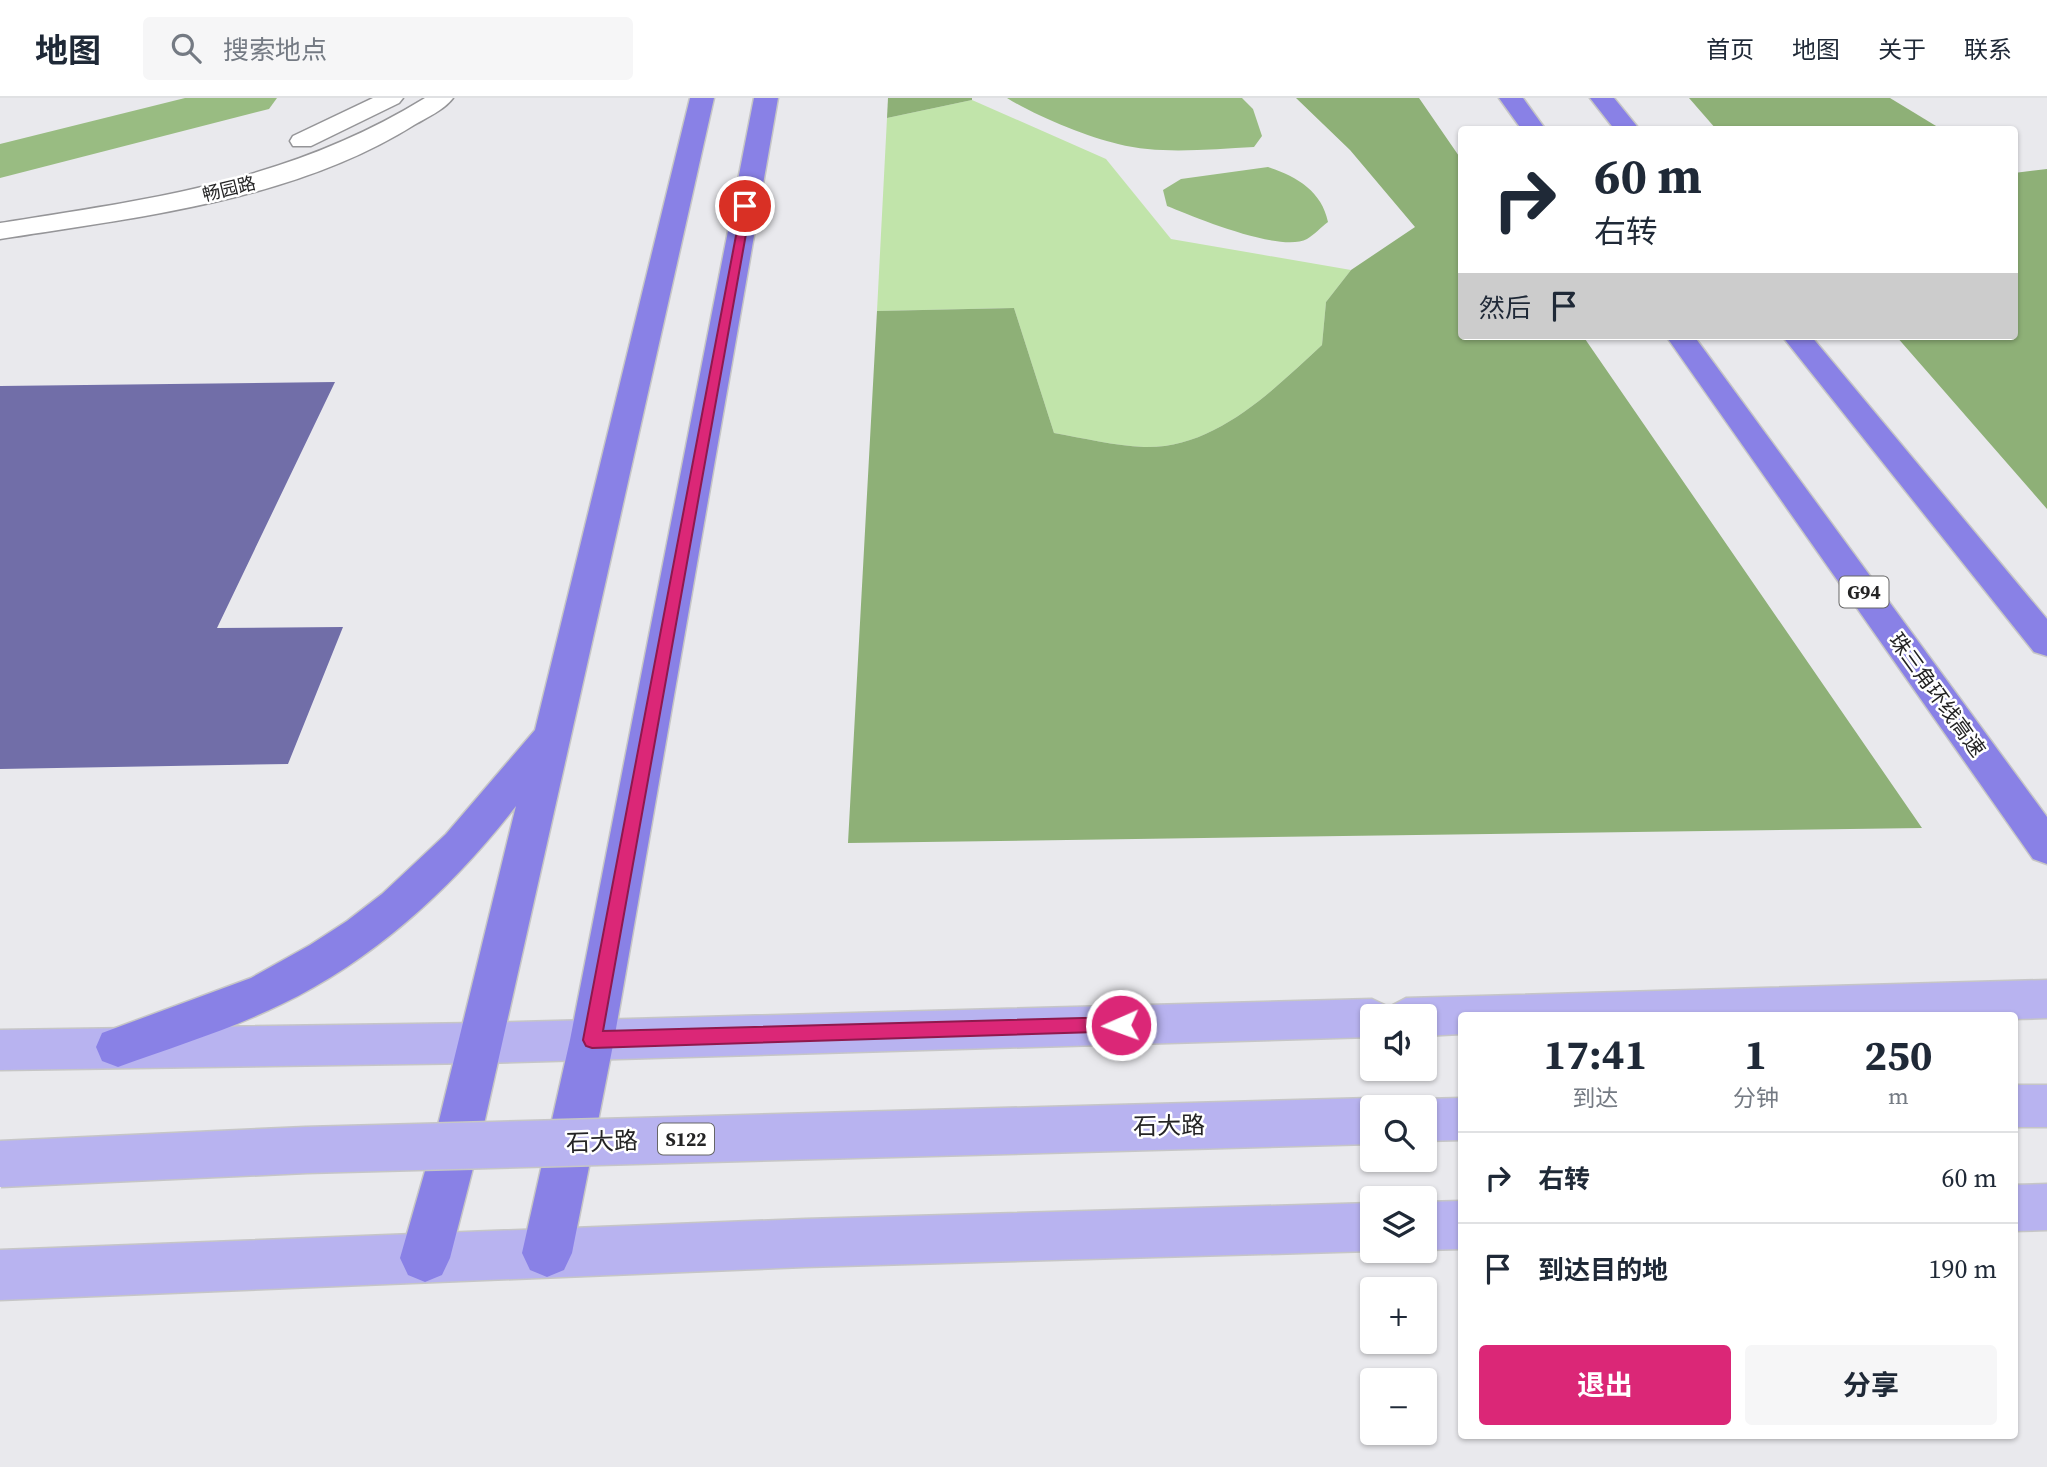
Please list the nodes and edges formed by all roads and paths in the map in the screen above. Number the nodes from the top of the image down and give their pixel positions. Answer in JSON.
{"nodes":[{"id":1,"x":391,"y":98,"type":"edge"},
{"id":2,"x":441,"y":98,"type":"edge"},
{"id":3,"x":702,"y":98,"type":"edge"},
{"id":4,"x":766,"y":98,"type":"edge"},
{"id":5,"x":1511,"y":98,"type":"edge"},
{"id":6,"x":1602,"y":98,"type":"edge"},
{"id":7,"x":1531,"y":126,"type":"edge"},
{"id":8,"x":1625,"y":126,"type":"edge"},
{"id":9,"x":282,"y":149,"type":"dead end"},
{"id":10,"x":0,"y":230,"type":"edge"},
{"id":11,"x":1683,"y":340,"type":"edge"},
{"id":12,"x":1799,"y":340,"type":"edge"},
{"id":13,"x":2047,"y":643,"type":"edge"},
{"id":14,"x":555,"y":725,"type":"junction"},
{"id":15,"x":2047,"y":848,"type":"edge"},
{"id":16,"x":2047,"y":999,"type":"edge"},
{"id":17,"x":1567,"y":1012,"type":"edge"},
{"id":18,"x":1458,"y":1015,"type":"edge"},
{"id":19,"x":1437,"y":1016,"type":"edge"},
{"id":20,"x":1360,"y":1018,"type":"edge"},
{"id":21,"x":592,"y":1040,"type":"junction"},
{"id":22,"x":480,"y":1043,"type":"junction"},
{"id":23,"x":118,"y":1046,"type":"junction"},
{"id":24,"x":0,"y":1050,"type":"edge"},
{"id":25,"x":2018,"y":1106,"type":"edge"},
{"id":26,"x":2047,"y":1106,"type":"edge"},
{"id":27,"x":1458,"y":1119,"type":"edge"},
{"id":28,"x":1437,"y":1120,"type":"edge"},
{"id":29,"x":1360,"y":1121,"type":"edge"},
{"id":30,"x":0,"y":1164,"type":"edge"},
{"id":31,"x":2047,"y":1207,"type":"edge"},
{"id":32,"x":2018,"y":1208,"type":"edge"},
{"id":33,"x":1458,"y":1225,"type":"edge"},
{"id":34,"x":1437,"y":1226,"type":"edge"},
{"id":35,"x":1360,"y":1227,"type":"edge"},
{"id":36,"x":547,"y":1254,"type":"junction"},
{"id":37,"x":425,"y":1258,"type":"junction"},
{"id":38,"x":0,"y":1275,"type":"edge"}],
"edges":[{"from":1,"to":9,"type":"main road"},
{"from":2,"to":10,"type":"main road","name":"畅园路"},
{"from":3,"to":14,"type":"highway"},
{"from":4,"to":21,"type":"highway"},
{"from":5,"to":7,"type":"highway"},
{"from":6,"to":8,"type":"highway"},
{"from":11,"to":15,"type":"highway","name":"珠三角环线高速","number":"G94"},
{"from":12,"to":13,"type":"highway"},
{"from":14,"to":22,"type":"highway"},
{"from":14,"to":23,"type":"highway"},
{"from":16,"to":17,"type":"main road"},
{"from":18,"to":19,"type":"main road"},
{"from":20,"to":21,"type":"main road"},
{"from":21,"to":22,"type":"main road"},
{"from":21,"to":36,"type":"highway"},
{"from":22,"to":23,"type":"main road"},
{"from":22,"to":37,"type":"highway"},
{"from":23,"to":24,"type":"main road"},
{"from":25,"to":26,"type":"main road"},
{"from":27,"to":28,"type":"main road"},
{"from":29,"to":30,"type":"main road","name":"石大路","number":"S122","bridge":true},
{"from":31,"to":32,"type":"main road"},
{"from":33,"to":34,"type":"main road"},
{"from":35,"to":36,"type":"main road"},
{"from":36,"to":37,"type":"main road"},
{"from":37,"to":38,"type":"main road"}]}
